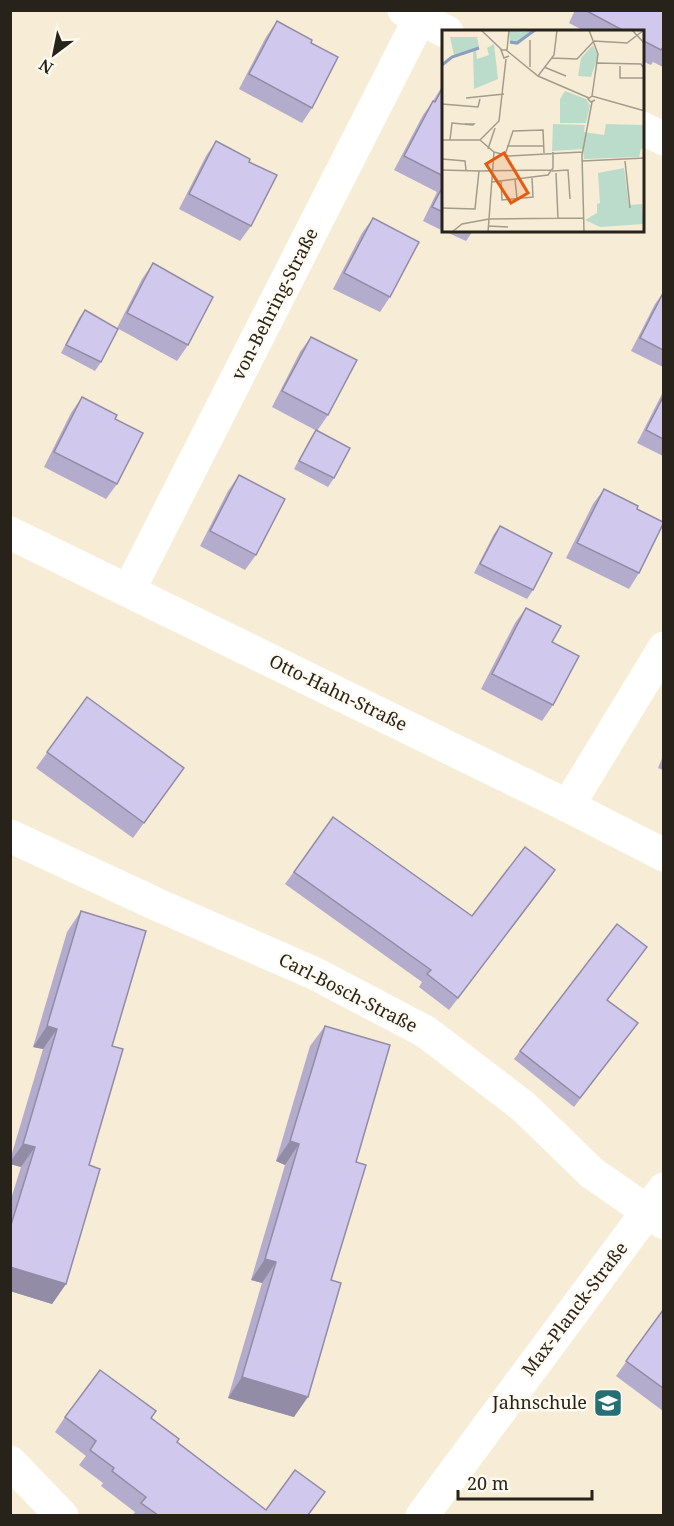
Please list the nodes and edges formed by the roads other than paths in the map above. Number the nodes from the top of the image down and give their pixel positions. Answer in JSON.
{"nodes":[{"id":1,"x":424,"y":20,"type":"edge"},
{"id":2,"x":644,"y":129,"type":"edge"},
{"id":3,"x":663,"y":139,"type":"edge"},
{"id":4,"x":10,"y":533,"type":"edge"},
{"id":5,"x":129,"y":590,"type":"junction"},
{"id":6,"x":663,"y":648,"type":"edge"},
{"id":7,"x":568,"y":806,"type":"junction"},
{"id":8,"x":10,"y":836,"type":"edge"},
{"id":9,"x":663,"y":855,"type":"edge"},
{"id":10,"x":658,"y":1208,"type":"edge"},
{"id":11,"x":10,"y":1462,"type":"edge"},
{"id":12,"x":62,"y":1515,"type":"edge"},
{"id":13,"x":422,"y":1515,"type":"edge"}],
"edges":[{"from":1,"to":5,"type":"street","name":"von-Behring-Straße"},
{"from":2,"to":3,"type":"street"},
{"from":4,"to":5,"type":"street","name":"Otto-Hahn-Straße"},
{"from":5,"to":7,"type":"street","name":"Otto-Hahn-Straße"},
{"from":6,"to":7,"type":"street"},
{"from":7,"to":9,"type":"street","name":"Otto-Hahn-Straße"},
{"from":8,"to":10,"type":"street","name":"Carl-Bosch-Straße"},
{"from":10,"to":13,"type":"street","name":"Max-Planck-Straße"},
{"from":11,"to":12,"type":"street"}]}
